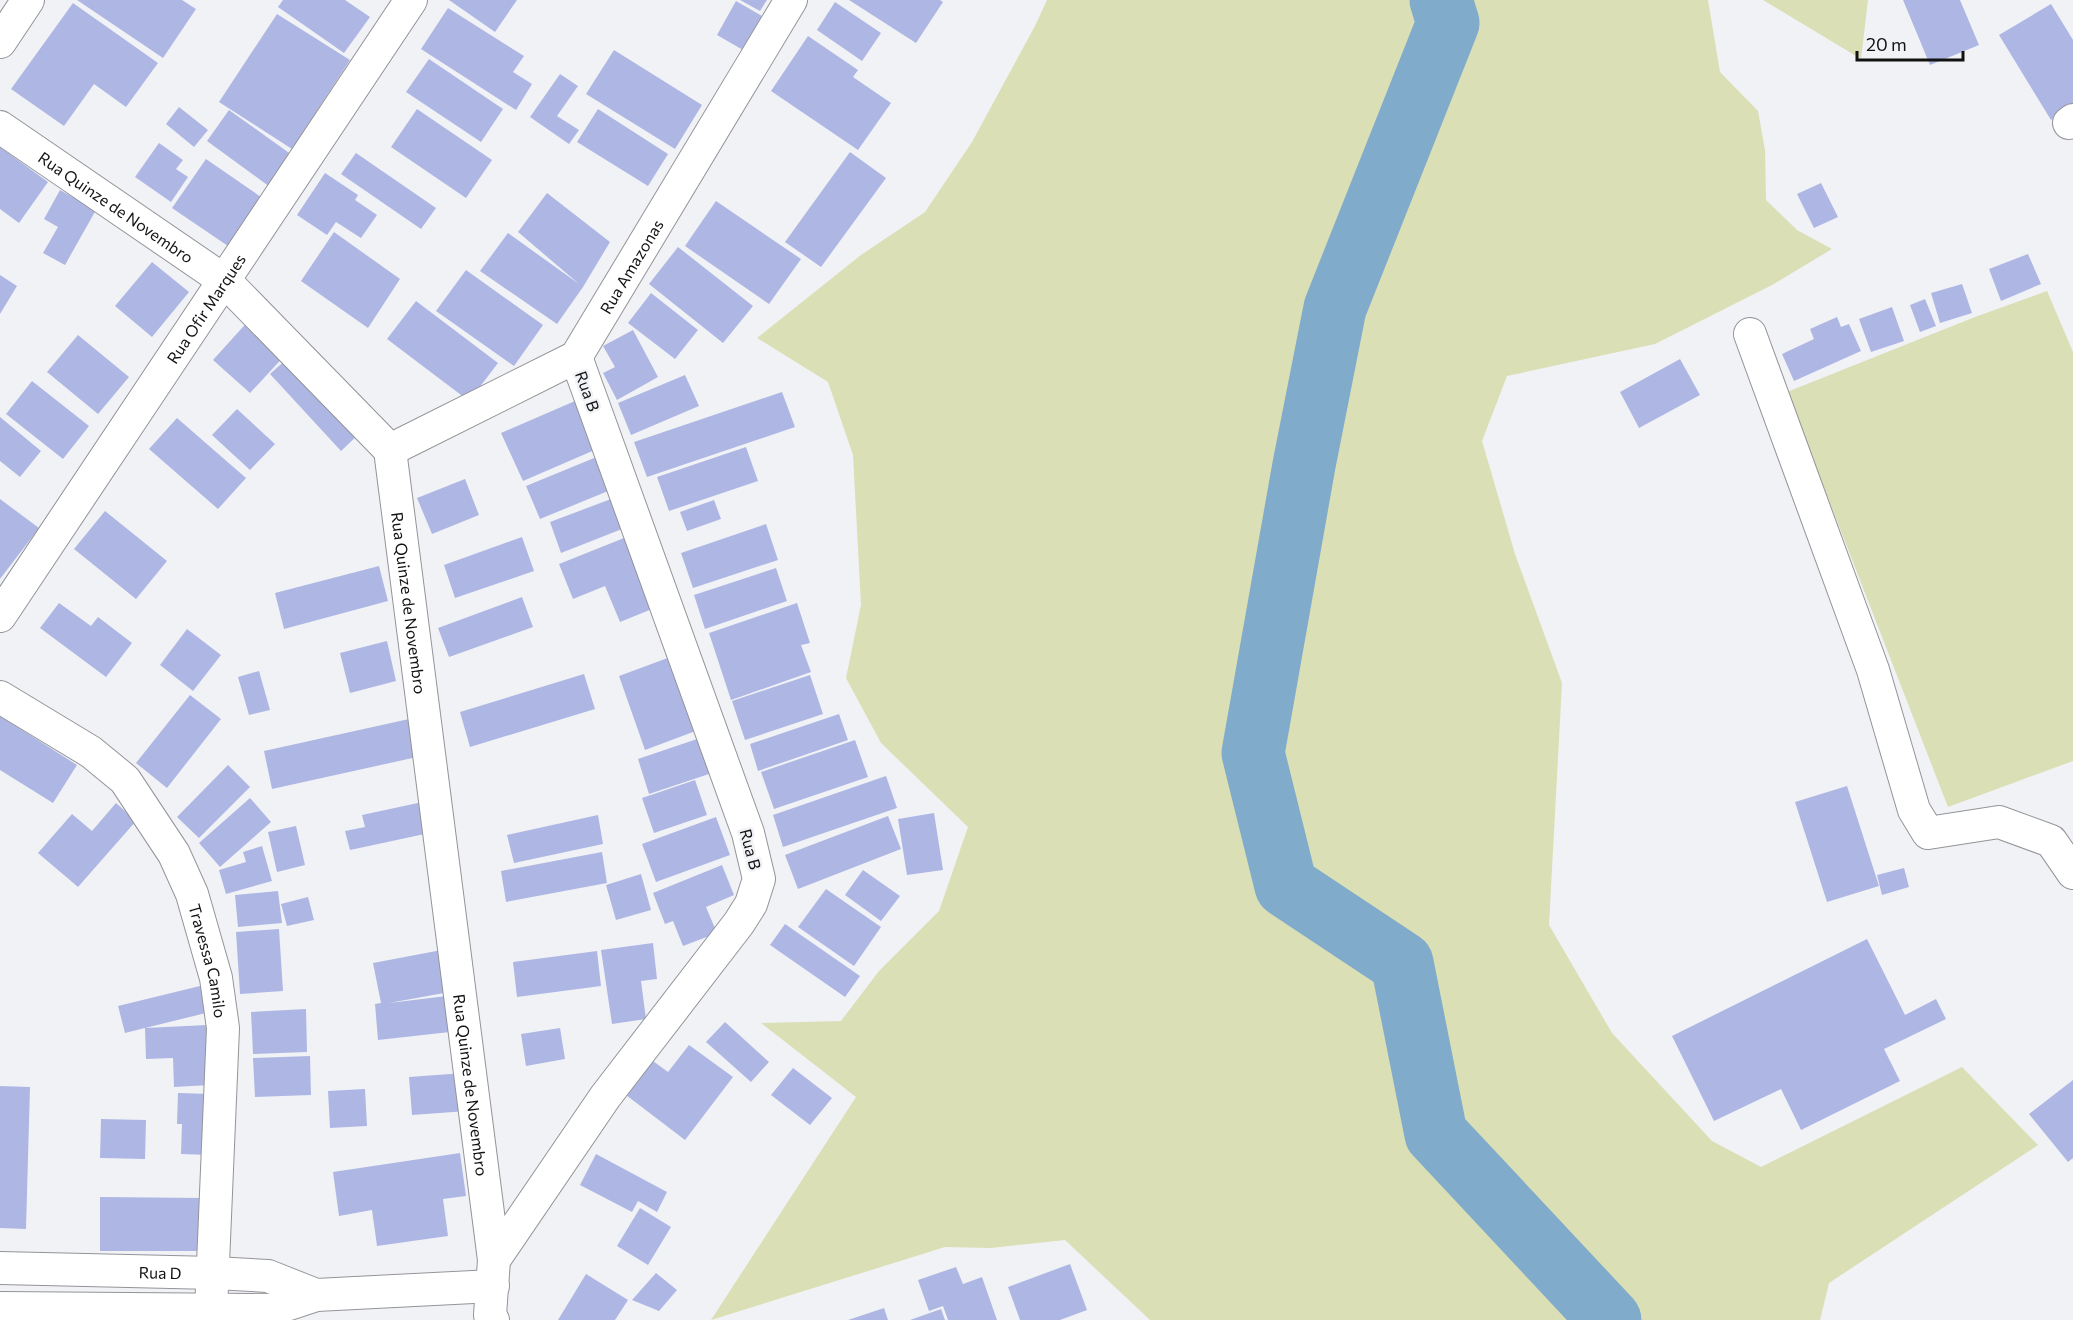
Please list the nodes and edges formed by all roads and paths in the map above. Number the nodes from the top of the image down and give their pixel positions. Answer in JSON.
{"nodes":[{"id":1,"x":28,"y":0,"type":"edge"},
{"id":2,"x":411,"y":0,"type":"edge"},
{"id":3,"x":791,"y":0,"type":"edge"},
{"id":4,"x":0,"y":42,"type":"edge"},
{"id":5,"x":0,"y":127,"type":"edge"},
{"id":6,"x":225,"y":281,"type":"junction"},
{"id":7,"x":1750,"y":334,"type":"dead end"},
{"id":8,"x":576,"y":357,"type":"junction"},
{"id":9,"x":390,"y":450,"type":"junction"},
{"id":10,"x":0,"y":616,"type":"edge"},
{"id":11,"x":0,"y":697,"type":"edge"},
{"id":12,"x":2073,"y":873,"type":"edge"},
{"id":13,"x":0,"y":1268,"type":"edge"},
{"id":14,"x":214,"y":1273,"type":"junction"},
{"id":15,"x":316,"y":1295,"type":"junction"},
{"id":16,"x":492,"y":1300,"type":"edge"},
{"id":17,"x":0,"y":1308,"type":"edge"},
{"id":18,"x":211,"y":1311,"type":"junction"}],
"edges":[{"from":1,"to":4,"type":"street"},
{"from":2,"to":6,"type":"street","name":"Rua Ofir Marques"},
{"from":3,"to":8,"type":"street","name":"Rua Amazonas"},
{"from":5,"to":6,"type":"street","name":"Rua Quinze de Novembro"},
{"from":6,"to":9,"type":"street","name":"Rua Quinze de Novembro"},
{"from":6,"to":10,"type":"street","name":"Rua Ofir Marques"},
{"from":7,"to":12,"type":"street"},
{"from":8,"to":9,"type":"street"},
{"from":8,"to":16,"type":"street","name":"Rua B"},
{"from":9,"to":16,"type":"street","name":"Rua Quinze de Novembro"},
{"from":11,"to":14,"type":"street","name":"Travessa Camilo"},
{"from":13,"to":14,"type":"street","name":"Rua D"},
{"from":14,"to":15,"type":"street","name":"Rua D"},
{"from":14,"to":18,"type":"street","name":"Travessa Camilo"},
{"from":15,"to":16,"type":"street","name":"Rua D"},
{"from":15,"to":18,"type":"street","name":"Rua D"},
{"from":17,"to":18,"type":"street","name":"Rua D"}]}
